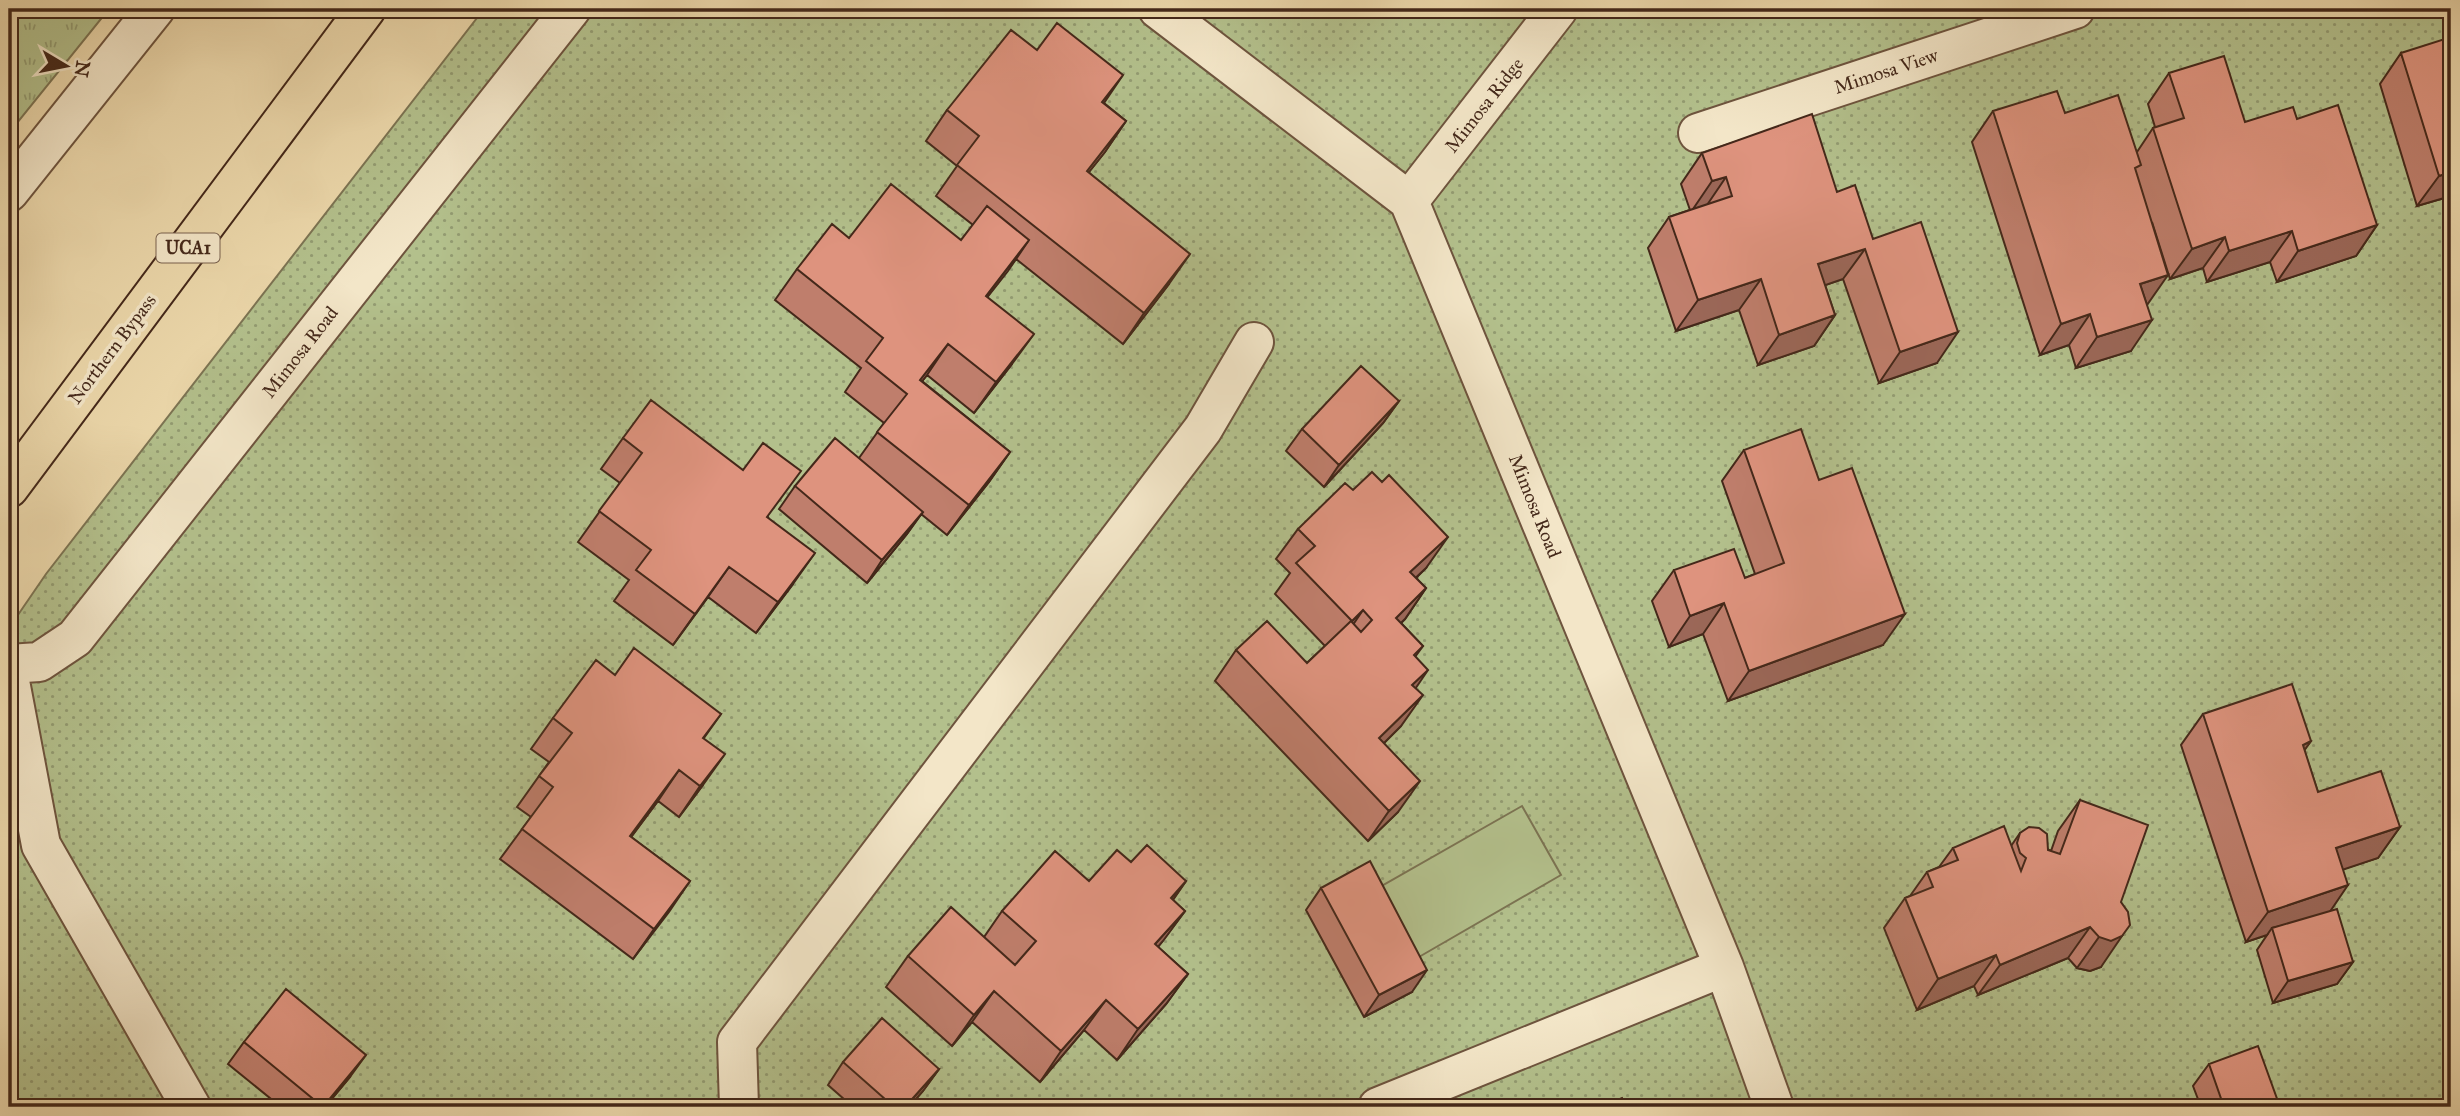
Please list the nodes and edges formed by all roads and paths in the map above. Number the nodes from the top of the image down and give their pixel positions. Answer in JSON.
{"nodes":[{"id":1,"x":155,"y":9,"type":"edge"},
{"id":2,"x":366,"y":9,"type":"edge"},
{"id":3,"x":571,"y":9,"type":"edge"},
{"id":4,"x":1158,"y":9,"type":"edge"},
{"id":5,"x":1559,"y":9,"type":"edge"},
{"id":6,"x":2075,"y":9,"type":"edge"},
{"id":7,"x":1698,"y":133,"type":"dead end"},
{"id":8,"x":9,"y":192,"type":"edge"},
{"id":9,"x":1409,"y":201,"type":"junction"},
{"id":10,"x":1254,"y":342,"type":"dead end"},
{"id":11,"x":9,"y":488,"type":"edge"},
{"id":12,"x":9,"y":664,"type":"edge"},
{"id":13,"x":9,"y":676,"type":"edge"},
{"id":14,"x":1724,"y":967,"type":"junction"},
{"id":15,"x":191,"y":1107,"type":"edge"},
{"id":16,"x":739,"y":1107,"type":"edge"},
{"id":17,"x":1378,"y":1107,"type":"edge"},
{"id":18,"x":1774,"y":1107,"type":"edge"}],
"edges":[{"from":1,"to":8,"type":"street"},
{"from":2,"to":11,"type":"main road","name":"Northern Bypass","number":"UCA1"},
{"from":3,"to":12,"type":"street","name":"Mimosa Road"},
{"from":4,"to":9,"type":"street"},
{"from":5,"to":9,"type":"street","name":"Mimosa Ridge"},
{"from":6,"to":7,"type":"street","name":"Mimosa View"},
{"from":9,"to":14,"type":"street","name":"Mimosa Road"},
{"from":10,"to":16,"type":"street"},
{"from":13,"to":15,"type":"street"},
{"from":14,"to":17,"type":"street"},
{"from":14,"to":18,"type":"street","name":"Mimosa Road"}]}
